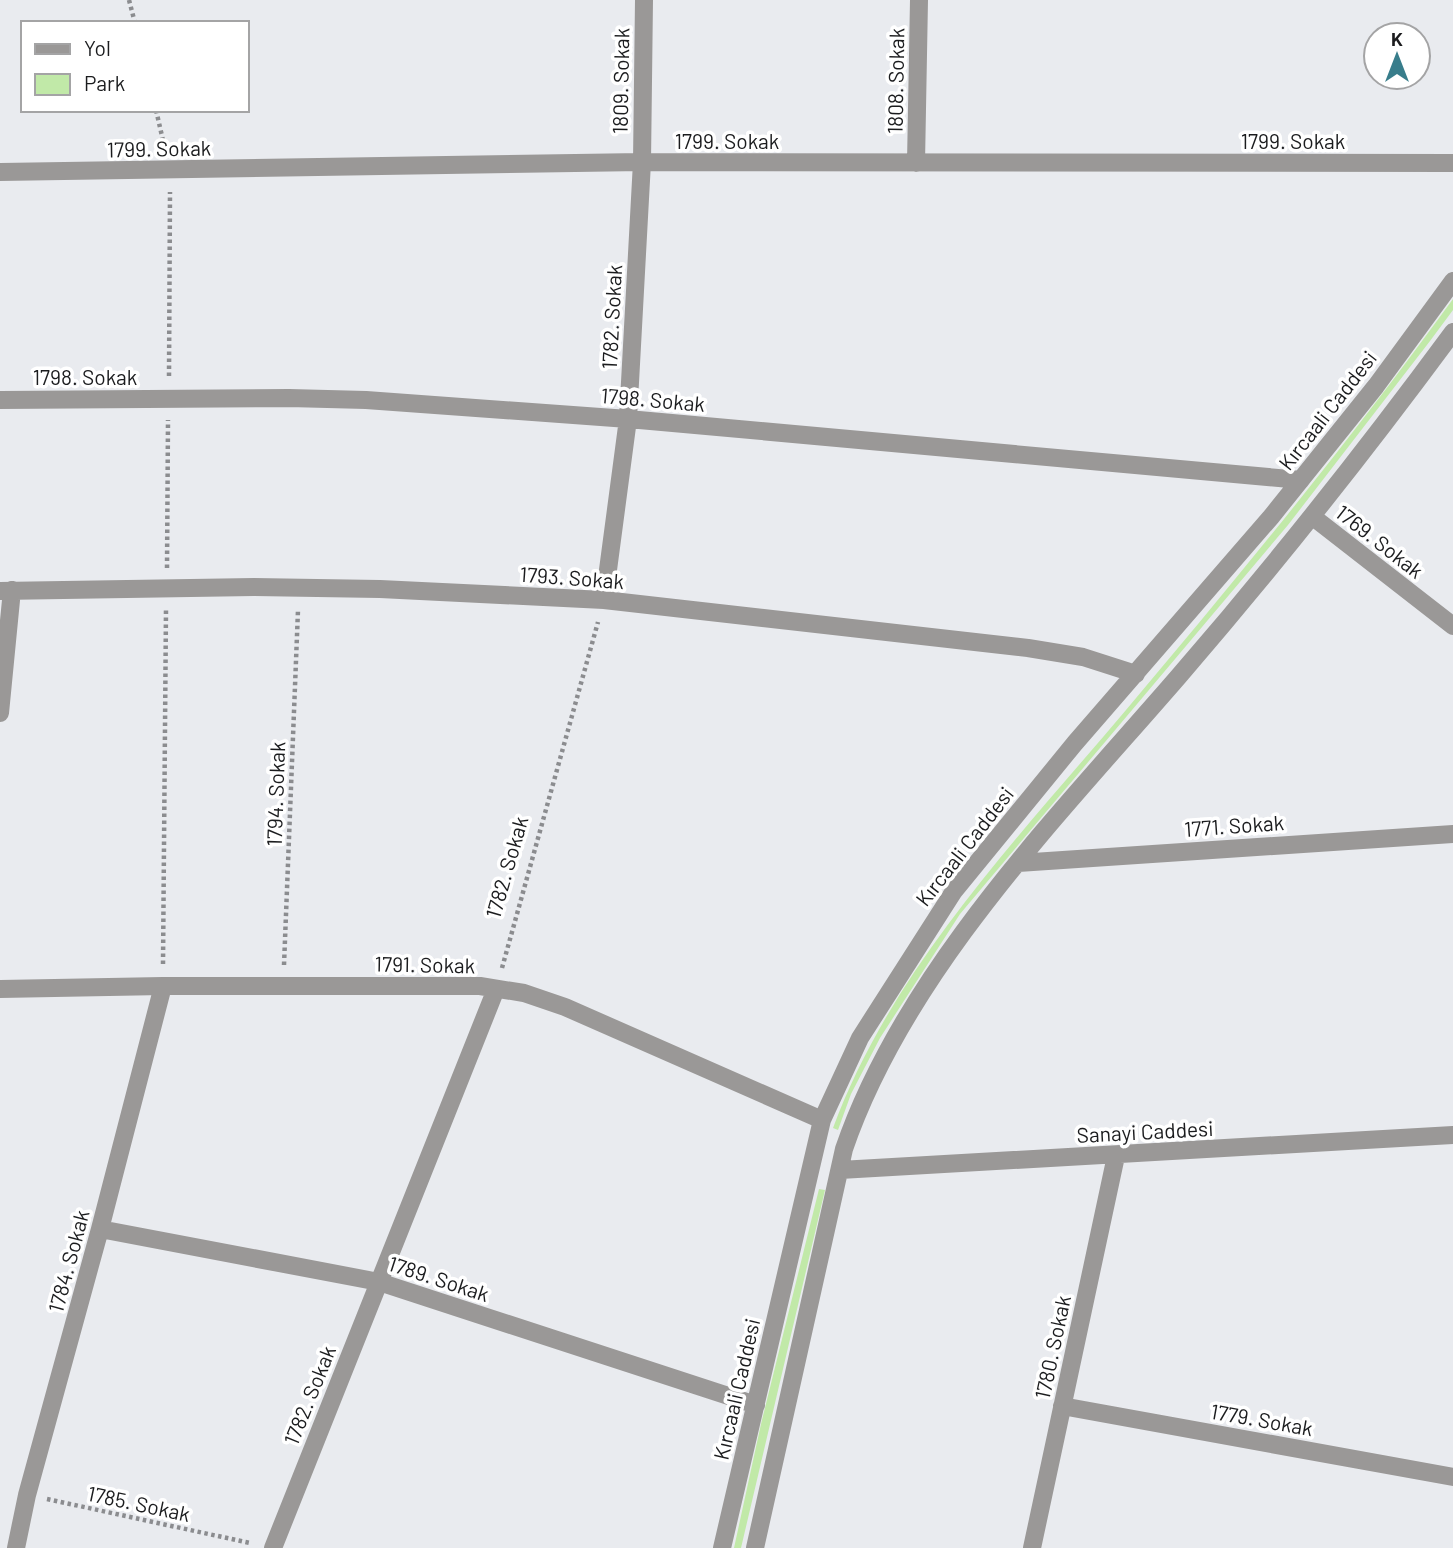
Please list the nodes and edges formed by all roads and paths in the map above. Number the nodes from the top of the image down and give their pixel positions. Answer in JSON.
{"nodes":[{"id":1,"x":129,"y":0,"type":"edge"},
{"id":2,"x":644,"y":0,"type":"edge"},
{"id":3,"x":919,"y":0,"type":"edge"},
{"id":4,"x":134,"y":21,"type":"edge"},
{"id":5,"x":156,"y":112,"type":"edge"},
{"id":6,"x":642,"y":162,"type":"junction"},
{"id":7,"x":916,"y":163,"type":"junction"},
{"id":8,"x":1453,"y":163,"type":"edge"},
{"id":9,"x":170,"y":171,"type":"junction"},
{"id":10,"x":0,"y":172,"type":"edge"},
{"id":11,"x":1453,"y":281,"type":"edge"},
{"id":12,"x":1453,"y":333,"type":"edge"},
{"id":13,"x":0,"y":400,"type":"edge"},
{"id":14,"x":628,"y":419,"type":"junction"},
{"id":15,"x":1301,"y":480,"type":"junction"},
{"id":16,"x":1313,"y":517,"type":"junction"},
{"id":17,"x":6,"y":590,"type":"edge"},
{"id":18,"x":604,"y":600,"type":"junction"},
{"id":19,"x":299,"y":602,"type":"dead end"},
{"id":20,"x":1453,"y":626,"type":"edge"},
{"id":21,"x":1136,"y":674,"type":"junction"},
{"id":22,"x":0,"y":713,"type":"edge"},
{"id":23,"x":1453,"y":834,"type":"edge"},
{"id":24,"x":1018,"y":863,"type":"junction"},
{"id":25,"x":163,"y":986,"type":"junction"},
{"id":26,"x":283,"y":987,"type":"junction"},
{"id":27,"x":0,"y":989,"type":"edge"},
{"id":28,"x":496,"y":989,"type":"junction"},
{"id":29,"x":822,"y":1120,"type":"junction"},
{"id":30,"x":1453,"y":1135,"type":"edge"},
{"id":31,"x":1116,"y":1156,"type":"junction"},
{"id":32,"x":841,"y":1170,"type":"junction"},
{"id":33,"x":100,"y":1229,"type":"junction"},
{"id":34,"x":379,"y":1282,"type":"junction"},
{"id":35,"x":756,"y":1405,"type":"junction"},
{"id":36,"x":1062,"y":1406,"type":"junction"},
{"id":37,"x":1453,"y":1477,"type":"edge"},
{"id":38,"x":27,"y":1495,"type":"junction"},
{"id":39,"x":265,"y":1547,"type":"edge"},
{"id":40,"x":16,"y":1548,"type":"edge"},
{"id":41,"x":722,"y":1548,"type":"edge"},
{"id":42,"x":755,"y":1548,"type":"edge"},
{"id":43,"x":1032,"y":1548,"type":"edge"}],
"edges":[{"from":1,"to":4,"type":"path"},
{"from":2,"to":6,"type":"street","name":"1809. Sokak"},
{"from":3,"to":7,"type":"street","name":"1808. Sokak"},
{"from":5,"to":9,"type":"path"},
{"from":6,"to":7,"type":"street","name":"1799. Sokak"},
{"from":6,"to":9,"type":"street","name":"1799. Sokak"},
{"from":6,"to":14,"type":"street","name":"1782. Sokak"},
{"from":7,"to":8,"type":"street","name":"1799. Sokak"},
{"from":9,"to":10,"type":"street","name":"1799. Sokak"},
{"from":11,"to":15,"type":"street","name":"Kırcaali Caddesi"},
{"from":12,"to":16,"type":"street"},
{"from":13,"to":14,"type":"street","name":"1798. Sokak"},
{"from":14,"to":15,"type":"street","name":"1798. Sokak"},
{"from":14,"to":18,"type":"street","name":"1782. Sokak"},
{"from":15,"to":21,"type":"street","name":"Kırcaali Caddesi"},
{"from":16,"to":20,"type":"street","name":"1769. Sokak"},
{"from":16,"to":24,"type":"street"},
{"from":17,"to":18,"type":"street","name":"1793. Sokak"},
{"from":17,"to":22,"type":"street"},
{"from":18,"to":21,"type":"street","name":"1793. Sokak"},
{"from":18,"to":28,"type":"path","name":"1782. Sokak"},
{"from":19,"to":26,"type":"path","name":"1794. Sokak"},
{"from":21,"to":29,"type":"street","name":"Kırcaali Caddesi"},
{"from":23,"to":24,"type":"street","name":"1771. Sokak"},
{"from":24,"to":32,"type":"street"},
{"from":25,"to":26,"type":"street","name":"1791. Sokak"},
{"from":25,"to":27,"type":"street","name":"1791. Sokak"},
{"from":25,"to":33,"type":"street","name":"1784. Sokak"},
{"from":26,"to":28,"type":"street","name":"1791. Sokak"},
{"from":28,"to":29,"type":"street","name":"1791. Sokak"},
{"from":28,"to":34,"type":"street","name":"1782. Sokak"},
{"from":29,"to":35,"type":"street","name":"Kırcaali Caddesi"},
{"from":30,"to":31,"type":"street","name":"Sanayi Caddesi"},
{"from":31,"to":32,"type":"street","name":"Sanayi Caddesi"},
{"from":31,"to":36,"type":"street","name":"1780. Sokak"},
{"from":32,"to":42,"type":"street"},
{"from":33,"to":34,"type":"street","name":"1789. Sokak"},
{"from":33,"to":38,"type":"street","name":"1784. Sokak"},
{"from":34,"to":35,"type":"street","name":"1789. Sokak"},
{"from":34,"to":39,"type":"street","name":"1782. Sokak"},
{"from":35,"to":41,"type":"street","name":"Kırcaali Caddesi"},
{"from":36,"to":37,"type":"street","name":"1779. Sokak"},
{"from":36,"to":43,"type":"street","name":"1780. Sokak"},
{"from":38,"to":39,"type":"path","name":"1785. Sokak"},
{"from":38,"to":40,"type":"street","name":"1784. Sokak"}]}
